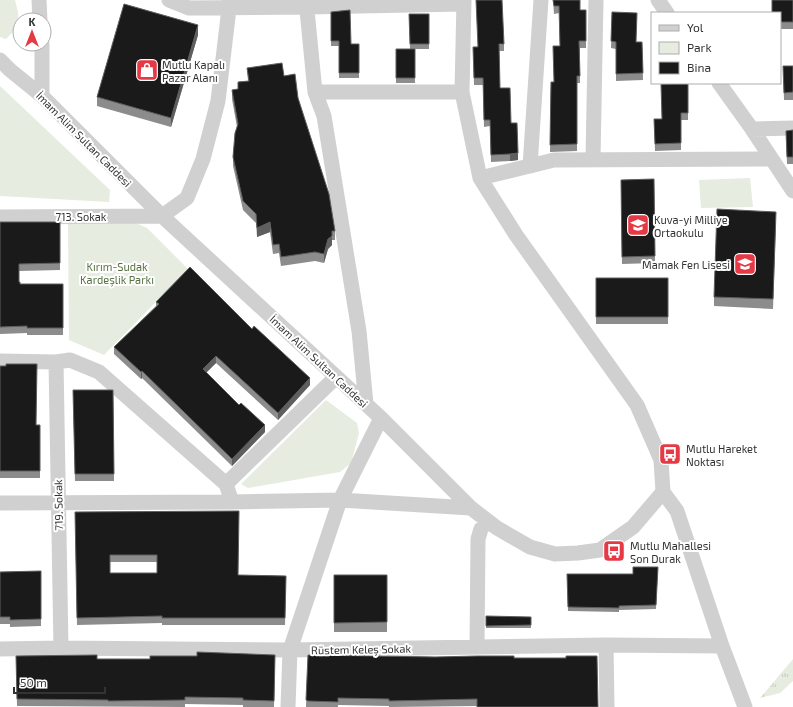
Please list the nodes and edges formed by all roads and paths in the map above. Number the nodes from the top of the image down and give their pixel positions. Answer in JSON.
{"nodes":[{"id":1,"x":39,"y":0,"type":"edge"},
{"id":2,"x":169,"y":0,"type":"edge"},
{"id":3,"x":541,"y":0,"type":"edge"},
{"id":4,"x":596,"y":0,"type":"edge"},
{"id":5,"x":658,"y":0,"type":"edge"},
{"id":6,"x":464,"y":2,"type":"edge"},
{"id":7,"x":230,"y":4,"type":"edge"},
{"id":8,"x":306,"y":4,"type":"edge"},
{"id":9,"x":40,"y":12,"type":"edge"},
{"id":10,"x":667,"y":12,"type":"edge"},
{"id":11,"x":42,"y":52,"type":"edge"},
{"id":12,"x":3,"y":67,"type":"edge"},
{"id":13,"x":720,"y":84,"type":"edge"},
{"id":14,"x":315,"y":92,"type":"junction"},
{"id":15,"x":462,"y":92,"type":"junction"},
{"id":16,"x":42,"y":96,"type":"junction"},
{"id":17,"x":793,"y":128,"type":"edge"},
{"id":18,"x":752,"y":129,"type":"junction"},
{"id":19,"x":772,"y":159,"type":"junction"},
{"id":20,"x":593,"y":160,"type":"junction"},
{"id":21,"x":530,"y":166,"type":"junction"},
{"id":22,"x":480,"y":178,"type":"junction"},
{"id":23,"x":793,"y":191,"type":"edge"},
{"id":24,"x":0,"y":216,"type":"edge"},
{"id":25,"x":162,"y":216,"type":"junction"},
{"id":26,"x":0,"y":361,"type":"edge"},
{"id":27,"x":56,"y":362,"type":"junction"},
{"id":28,"x":336,"y":377,"type":"junction"},
{"id":29,"x":366,"y":404,"type":"junction"},
{"id":30,"x":381,"y":418,"type":"junction"},
{"id":31,"x":226,"y":484,"type":"junction"},
{"id":32,"x":663,"y":492,"type":"junction"},
{"id":33,"x":340,"y":500,"type":"junction"},
{"id":34,"x":0,"y":502,"type":"edge"},
{"id":35,"x":232,"y":502,"type":"junction"},
{"id":36,"x":58,"y":503,"type":"junction"},
{"id":37,"x":471,"y":508,"type":"junction"},
{"id":38,"x":487,"y":521,"type":"junction"},
{"id":39,"x":606,"y":645,"type":"junction"},
{"id":40,"x":722,"y":646,"type":"junction"},
{"id":41,"x":477,"y":647,"type":"junction"},
{"id":42,"x":61,"y":648,"type":"junction"},
{"id":43,"x":0,"y":649,"type":"edge"},
{"id":44,"x":290,"y":650,"type":"junction"},
{"id":45,"x":288,"y":707,"type":"edge"},
{"id":46,"x":606,"y":707,"type":"edge"},
{"id":47,"x":745,"y":707,"type":"edge"}],
"edges":[{"from":1,"to":9,"type":"street"},
{"from":2,"to":7,"type":"street"},
{"from":3,"to":21,"type":"street"},
{"from":4,"to":20,"type":"street"},
{"from":5,"to":10,"type":"street"},
{"from":6,"to":8,"type":"street"},
{"from":6,"to":15,"type":"street"},
{"from":7,"to":8,"type":"street"},
{"from":7,"to":25,"type":"street"},
{"from":8,"to":14,"type":"street"},
{"from":11,"to":16,"type":"street"},
{"from":12,"to":16,"type":"street","name":"İmam Alim Sultan Caddesi"},
{"from":13,"to":18,"type":"street"},
{"from":14,"to":15,"type":"street"},
{"from":14,"to":29,"type":"street"},
{"from":15,"to":22,"type":"street"},
{"from":16,"to":25,"type":"street","name":"İmam Alim Sultan Caddesi"},
{"from":17,"to":18,"type":"street"},
{"from":18,"to":19,"type":"street"},
{"from":19,"to":20,"type":"street"},
{"from":19,"to":23,"type":"street"},
{"from":20,"to":21,"type":"street"},
{"from":21,"to":22,"type":"street"},
{"from":22,"to":32,"type":"street"},
{"from":24,"to":25,"type":"street","name":"713. Sokak"},
{"from":25,"to":28,"type":"street","name":"İmam Alim Sultan Caddesi"},
{"from":26,"to":27,"type":"street"},
{"from":27,"to":31,"type":"street"},
{"from":27,"to":36,"type":"street","name":"719. Sokak"},
{"from":28,"to":29,"type":"street","name":"İmam Alim Sultan Caddesi"},
{"from":28,"to":31,"type":"street"},
{"from":29,"to":30,"type":"street","name":"İmam Alim Sultan Caddesi"},
{"from":30,"to":33,"type":"street"},
{"from":30,"to":37,"type":"street","name":"İmam Alim Sultan Caddesi"},
{"from":31,"to":35,"type":"street"},
{"from":32,"to":38,"type":"street","name":"İmam Alim Sultan Caddesi"},
{"from":32,"to":40,"type":"street"},
{"from":33,"to":35,"type":"street"},
{"from":33,"to":37,"type":"street"},
{"from":33,"to":44,"type":"street"},
{"from":34,"to":36,"type":"street"},
{"from":35,"to":36,"type":"street"},
{"from":36,"to":42,"type":"street","name":"719. Sokak"},
{"from":37,"to":38,"type":"street","name":"İmam Alim Sultan Caddesi"},
{"from":38,"to":41,"type":"street"},
{"from":39,"to":40,"type":"street","name":"Rüstem Keleş Sokak"},
{"from":39,"to":41,"type":"street","name":"Rüstem Keleş Sokak"},
{"from":39,"to":46,"type":"street"},
{"from":40,"to":47,"type":"street"},
{"from":41,"to":44,"type":"street","name":"Rüstem Keleş Sokak"},
{"from":42,"to":43,"type":"street","name":"Rüstem Keleş Sokak"},
{"from":42,"to":44,"type":"street","name":"Rüstem Keleş Sokak"},
{"from":44,"to":45,"type":"street"}]}
